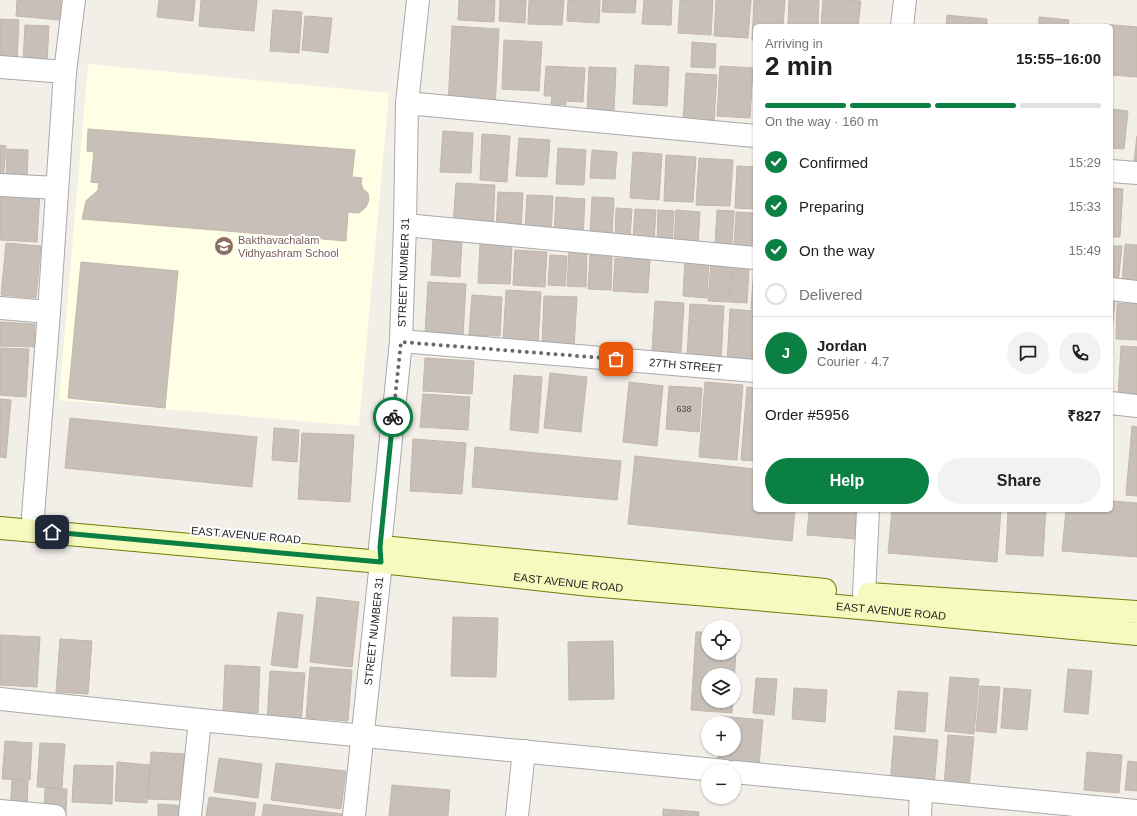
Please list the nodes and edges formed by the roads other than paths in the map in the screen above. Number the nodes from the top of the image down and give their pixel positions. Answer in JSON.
{"nodes":[{"id":1,"x":74,"y":0,"type":"edge"},
{"id":2,"x":418,"y":0,"type":"edge"},
{"id":3,"x":905,"y":0,"type":"edge"},
{"id":4,"x":902,"y":24,"type":"edge"},
{"id":5,"x":0,"y":67,"type":"edge"},
{"id":6,"x":65,"y":72,"type":"junction"},
{"id":7,"x":407,"y":103,"type":"junction"},
{"id":8,"x":753,"y":136,"type":"edge"},
{"id":9,"x":1113,"y":171,"type":"edge"},
{"id":10,"x":1137,"y":173,"type":"edge"},
{"id":11,"x":0,"y":185,"type":"edge"},
{"id":12,"x":57,"y":188,"type":"junction"},
{"id":13,"x":405,"y":226,"type":"junction"},
{"id":14,"x":753,"y":258,"type":"edge"},
{"id":15,"x":1113,"y":289,"type":"edge"},
{"id":16,"x":1137,"y":292,"type":"edge"},
{"id":17,"x":0,"y":308,"type":"edge"},
{"id":18,"x":49,"y":312,"type":"junction"},
{"id":19,"x":401,"y":342,"type":"junction"},
{"id":20,"x":753,"y":371,"type":"edge"},
{"id":21,"x":1113,"y":403,"type":"edge"},
{"id":22,"x":1137,"y":406,"type":"edge"},
{"id":23,"x":868,"y":512,"type":"edge"},
{"id":24,"x":0,"y":513,"type":"edge"},
{"id":25,"x":33,"y":516,"type":"junction"},
{"id":26,"x":0,"y":528,"type":"edge"},
{"id":27,"x":380,"y":554,"type":"junction"},
{"id":28,"x":864,"y":594,"type":"junction"},
{"id":29,"x":1137,"y":612,"type":"edge"},
{"id":30,"x":1137,"y":634,"type":"edge"},
{"id":31,"x":0,"y":699,"type":"edge"},
{"id":32,"x":200,"y":720,"type":"junction"},
{"id":33,"x":362,"y":735,"type":"junction"},
{"id":34,"x":524,"y":751,"type":"junction"},
{"id":35,"x":701,"y":769,"type":"edge"},
{"id":36,"x":741,"y":773,"type":"edge"},
{"id":37,"x":921,"y":790,"type":"junction"},
{"id":38,"x":0,"y":811,"type":"edge"},
{"id":39,"x":1137,"y":811,"type":"edge"},
{"id":40,"x":55,"y":816,"type":"edge"},
{"id":41,"x":190,"y":816,"type":"edge"},
{"id":42,"x":354,"y":816,"type":"edge"},
{"id":43,"x":517,"y":816,"type":"edge"},
{"id":44,"x":920,"y":816,"type":"edge"}],
"edges":[{"from":1,"to":6,"type":"street"},
{"from":2,"to":7,"type":"street","name":"STREET NUMBER 31"},
{"from":3,"to":4,"type":"street"},
{"from":5,"to":6,"type":"street"},
{"from":6,"to":12,"type":"street"},
{"from":7,"to":8,"type":"street"},
{"from":7,"to":13,"type":"street","name":"STREET NUMBER 31"},
{"from":9,"to":10,"type":"street"},
{"from":11,"to":12,"type":"street"},
{"from":12,"to":18,"type":"street"},
{"from":13,"to":14,"type":"street"},
{"from":13,"to":19,"type":"street","name":"STREET NUMBER 31"},
{"from":15,"to":16,"type":"street"},
{"from":17,"to":18,"type":"street"},
{"from":18,"to":25,"type":"street"},
{"from":19,"to":20,"type":"street","name":"27TH STREET"},
{"from":19,"to":27,"type":"street","name":"STREET NUMBER 31"},
{"from":21,"to":22,"type":"street"},
{"from":23,"to":28,"type":"street"},
{"from":24,"to":25,"type":"main road","name":"EAST AVENUE ROAD"},
{"from":25,"to":27,"type":"main road","name":"EAST AVENUE ROAD"},
{"from":26,"to":27,"type":"main road","name":"EAST AVENUE ROAD"},
{"from":27,"to":28,"type":"main road","name":"EAST AVENUE ROAD"},
{"from":27,"to":30,"type":"main road","name":"EAST AVENUE ROAD"},
{"from":27,"to":33,"type":"street","name":"STREET NUMBER 31"},
{"from":28,"to":29,"type":"main road","name":"EAST AVENUE ROAD"},
{"from":31,"to":32,"type":"street"},
{"from":32,"to":33,"type":"street"},
{"from":32,"to":41,"type":"street"},
{"from":33,"to":34,"type":"street"},
{"from":33,"to":42,"type":"street","name":"STREET NUMBER 31"},
{"from":34,"to":35,"type":"street"},
{"from":34,"to":43,"type":"street"},
{"from":36,"to":37,"type":"street"},
{"from":37,"to":39,"type":"street"},
{"from":37,"to":44,"type":"street"},
{"from":38,"to":40,"type":"street"}]}
